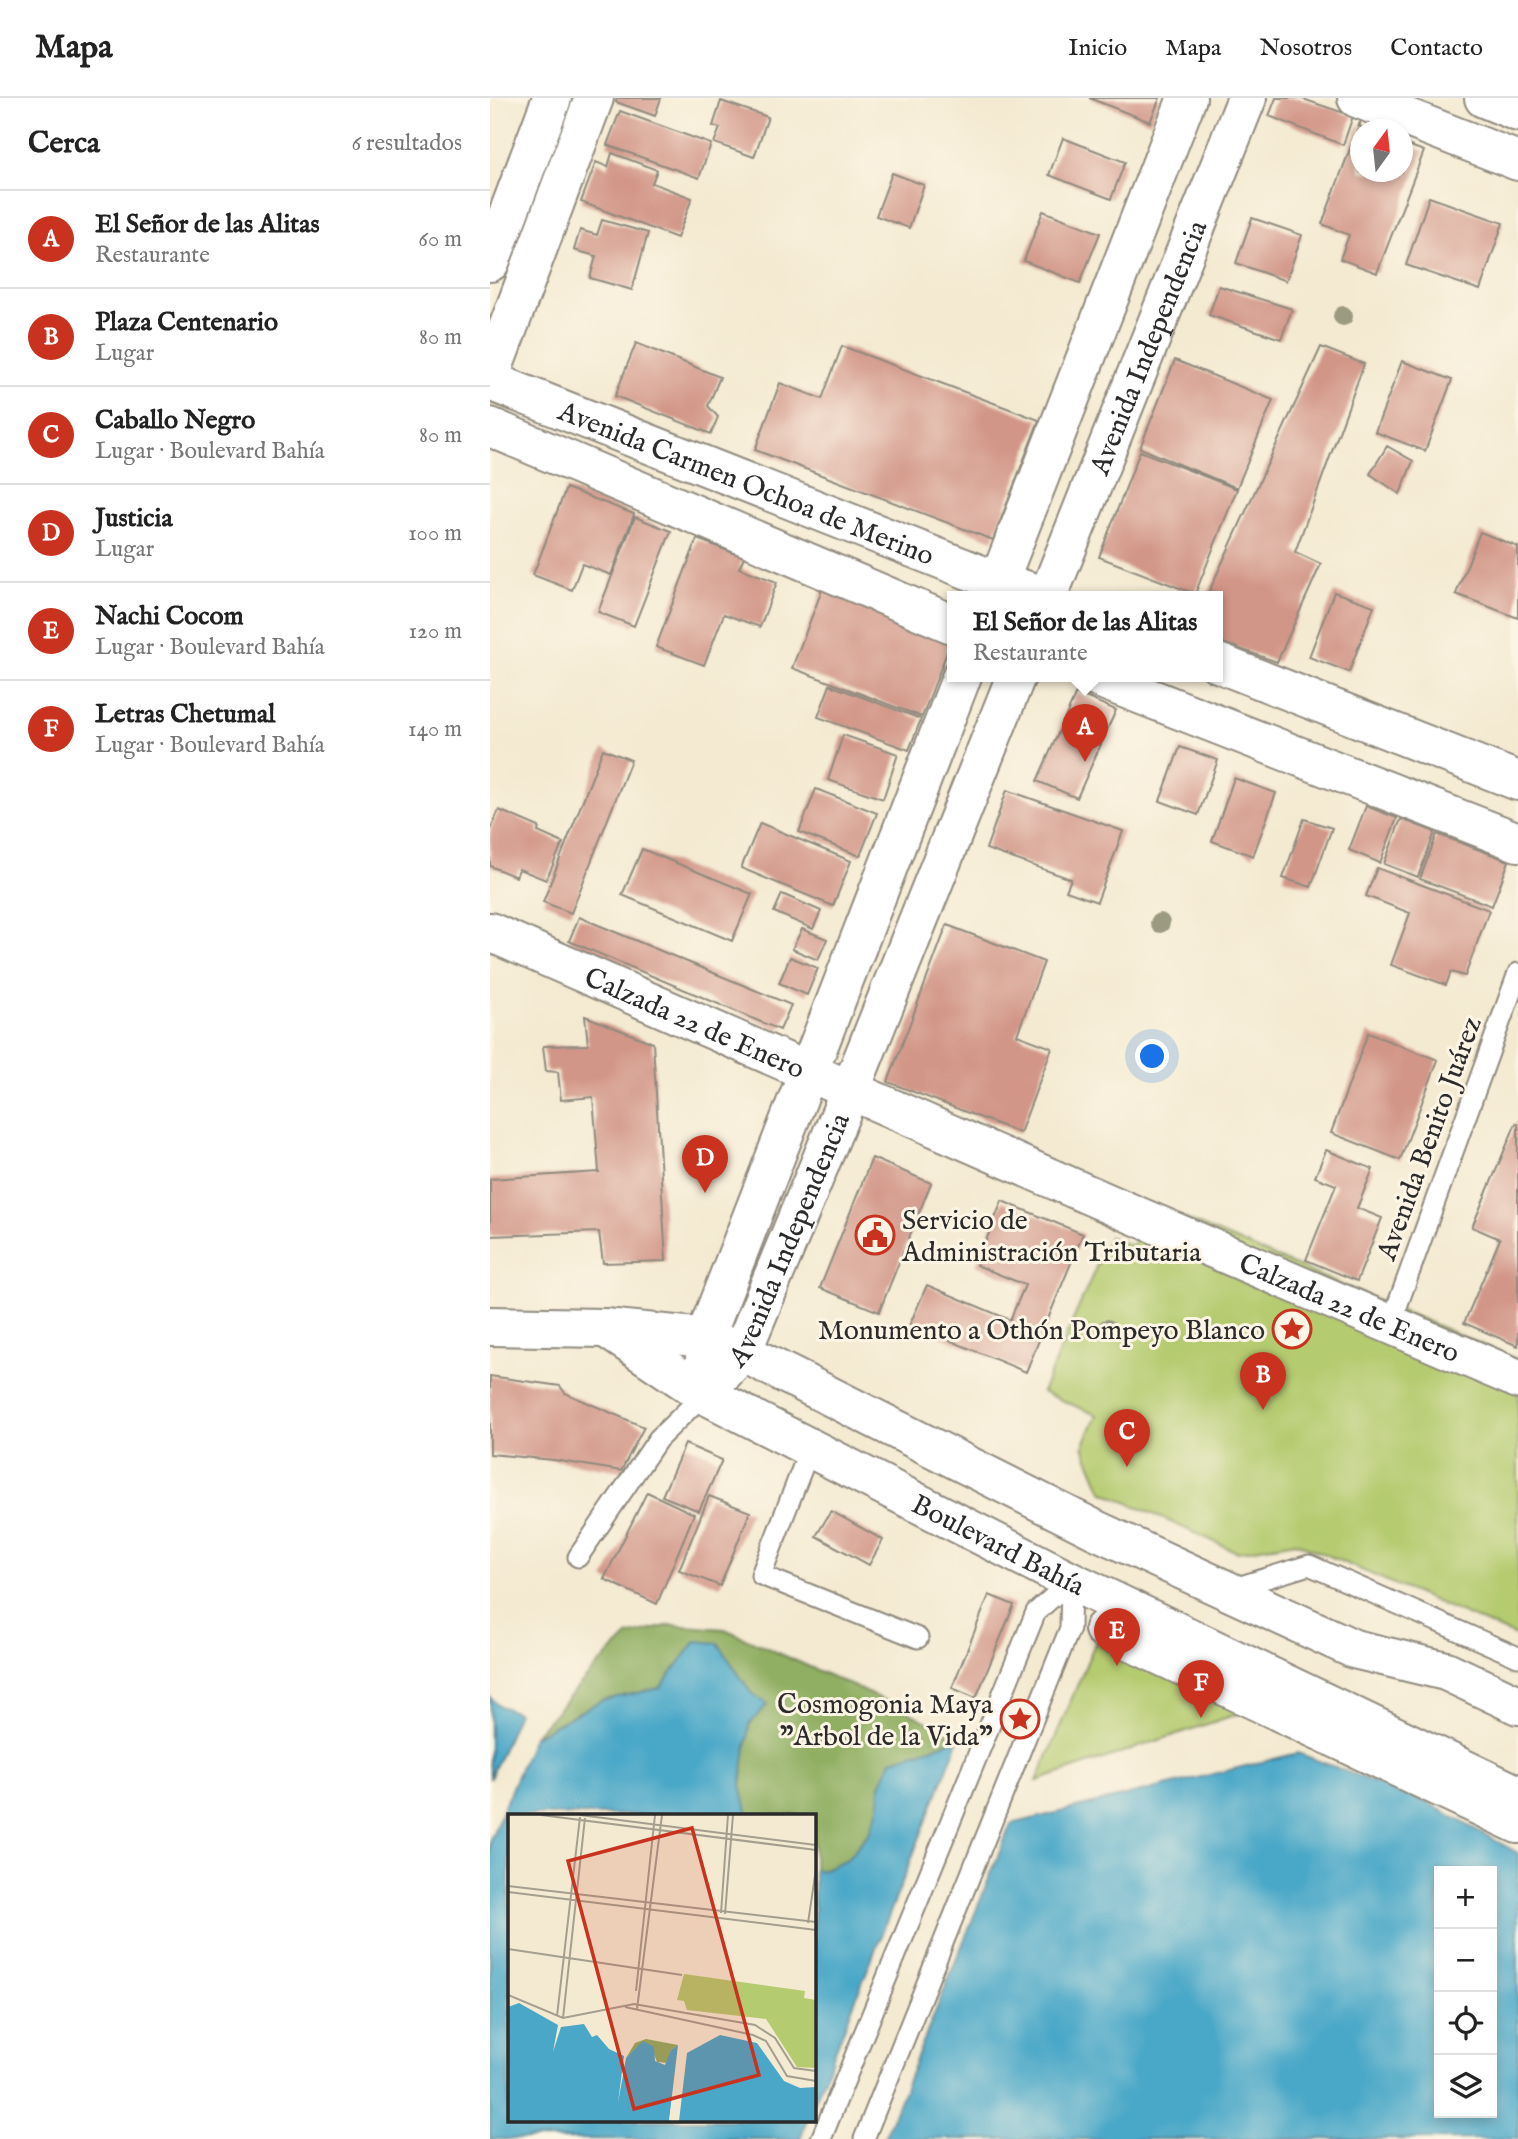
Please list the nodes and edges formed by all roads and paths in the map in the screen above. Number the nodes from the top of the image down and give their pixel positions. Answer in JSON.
{"nodes":[{"id":1,"x":552,"y":98,"type":"edge"},
{"id":2,"x":594,"y":98,"type":"edge"},
{"id":3,"x":1187,"y":98,"type":"edge"},
{"id":4,"x":1247,"y":98,"type":"edge"},
{"id":5,"x":1357,"y":98,"type":"edge"},
{"id":6,"x":1484,"y":98,"type":"edge"},
{"id":7,"x":1518,"y":112,"type":"edge"},
{"id":8,"x":1518,"y":161,"type":"edge"},
{"id":9,"x":490,"y":262,"type":"edge"},
{"id":10,"x":490,"y":378,"type":"edge"},
{"id":11,"x":490,"y":427,"type":"edge"},
{"id":12,"x":699,"y":463,"type":"junction"},
{"id":13,"x":678,"y":508,"type":"junction"},
{"id":14,"x":996,"y":589,"type":"edge"},
{"id":15,"x":1049,"y":591,"type":"edge"},
{"id":16,"x":947,"y":622,"type":"edge"},
{"id":17,"x":1233,"y":669,"type":"edge"},
{"id":18,"x":960,"y":682,"type":"edge"},
{"id":19,"x":1014,"y":682,"type":"edge"},
{"id":20,"x":1108,"y":682,"type":"edge"},
{"id":21,"x":1228,"y":729,"type":"junction"},
{"id":22,"x":1518,"y":781,"type":"edge"},
{"id":23,"x":1518,"y":842,"type":"edge"},
{"id":24,"x":490,"y":932,"type":"edge"},
{"id":25,"x":1518,"y":973,"type":"edge"},
{"id":26,"x":808,"y":1072,"type":"junction"},
{"id":27,"x":850,"y":1091,"type":"junction"},
{"id":28,"x":1391,"y":1323,"type":"junction"},
{"id":29,"x":490,"y":1326,"type":"edge"},
{"id":30,"x":605,"y":1328,"type":"junction"},
{"id":31,"x":705,"y":1338,"type":"junction"},
{"id":32,"x":742,"y":1352,"type":"junction"},
{"id":33,"x":1518,"y":1379,"type":"edge"},
{"id":34,"x":704,"y":1394,"type":"junction"},
{"id":35,"x":810,"y":1448,"type":"junction"},
{"id":36,"x":1096,"y":1530,"type":"junction"},
{"id":37,"x":578,"y":1558,"type":"dead end"},
{"id":38,"x":1072,"y":1581,"type":"junction"},
{"id":39,"x":1227,"y":1590,"type":"junction"},
{"id":40,"x":1104,"y":1629,"type":"dead end"},
{"id":41,"x":918,"y":1638,"type":"dead end"},
{"id":42,"x":1518,"y":1657,"type":"edge"},
{"id":43,"x":1518,"y":1705,"type":"edge"},
{"id":44,"x":1518,"y":1795,"type":"edge"},
{"id":45,"x":1518,"y":1824,"type":"edge"},
{"id":46,"x":821,"y":2139,"type":"edge"},
{"id":47,"x":864,"y":2139,"type":"edge"}],
"edges":[{"from":1,"to":9,"type":"main road"},
{"from":2,"to":10,"type":"main road"},
{"from":3,"to":14,"type":"main road","name":"Avenida Independencia"},
{"from":4,"to":15,"type":"main road","name":"Avenida Independencia"},
{"from":5,"to":8,"type":"main road"},
{"from":6,"to":7,"type":"main road"},
{"from":10,"to":12,"type":"main road","name":"Avenida Carmen Ochoa de Merino"},
{"from":11,"to":13,"type":"main road","name":"Avenida Carmen Ochoa de Merino"},
{"from":12,"to":13,"type":"main road"},
{"from":12,"to":14,"type":"main road","name":"Avenida Carmen Ochoa de Merino"},
{"from":13,"to":16,"type":"main road","name":"Avenida Carmen Ochoa de Merino"},
{"from":17,"to":21,"type":"main road"},
{"from":17,"to":22,"type":"main road"},
{"from":18,"to":26,"type":"main road","name":"Avenida Independencia"},
{"from":19,"to":27,"type":"main road","name":"Avenida Independencia"},
{"from":20,"to":21,"type":"main road"},
{"from":21,"to":23,"type":"main road"},
{"from":24,"to":26,"type":"main road","name":"Calzada 22 de Enero"},
{"from":25,"to":28,"type":"lane","name":"Avenida Benito Juárez"},
{"from":26,"to":27,"type":"main road","name":"Calzada 22 de Enero"},
{"from":26,"to":31,"type":"main road","name":"Avenida Independencia"},
{"from":27,"to":28,"type":"main road","name":"Calzada 22 de Enero"},
{"from":27,"to":32,"type":"main road","name":"Avenida Independencia"},
{"from":28,"to":33,"type":"main road","name":"Calzada 22 de Enero"},
{"from":29,"to":30,"type":"main road","name":"Boulevard Bahía"},
{"from":30,"to":31,"type":"main road","name":"Boulevard Bahía"},
{"from":30,"to":34,"type":"main road","name":"Boulevard Bahía"},
{"from":31,"to":32,"type":"main road","name":"Boulevard Bahía"},
{"from":31,"to":34,"type":"main road","name":"Avenida Independencia"},
{"from":32,"to":34,"type":"main road","name":"Avenida Independencia"},
{"from":32,"to":36,"type":"main road","name":"Boulevard Bahía"},
{"from":34,"to":35,"type":"main road","name":"Boulevard Bahía"},
{"from":34,"to":37,"type":"lane"},
{"from":35,"to":38,"type":"main road","name":"Boulevard Bahía"},
{"from":35,"to":41,"type":"lane"},
{"from":36,"to":38,"type":"main road"},
{"from":36,"to":39,"type":"main road","name":"Boulevard Bahía"},
{"from":38,"to":44,"type":"main road","name":"Boulevard Bahía"},
{"from":38,"to":46,"type":"lane"},
{"from":38,"to":47,"type":"lane"},
{"from":39,"to":42,"type":"lane"},
{"from":39,"to":43,"type":"main road","name":"Boulevard Bahía"},
{"from":40,"to":45,"type":"main road"}]}
